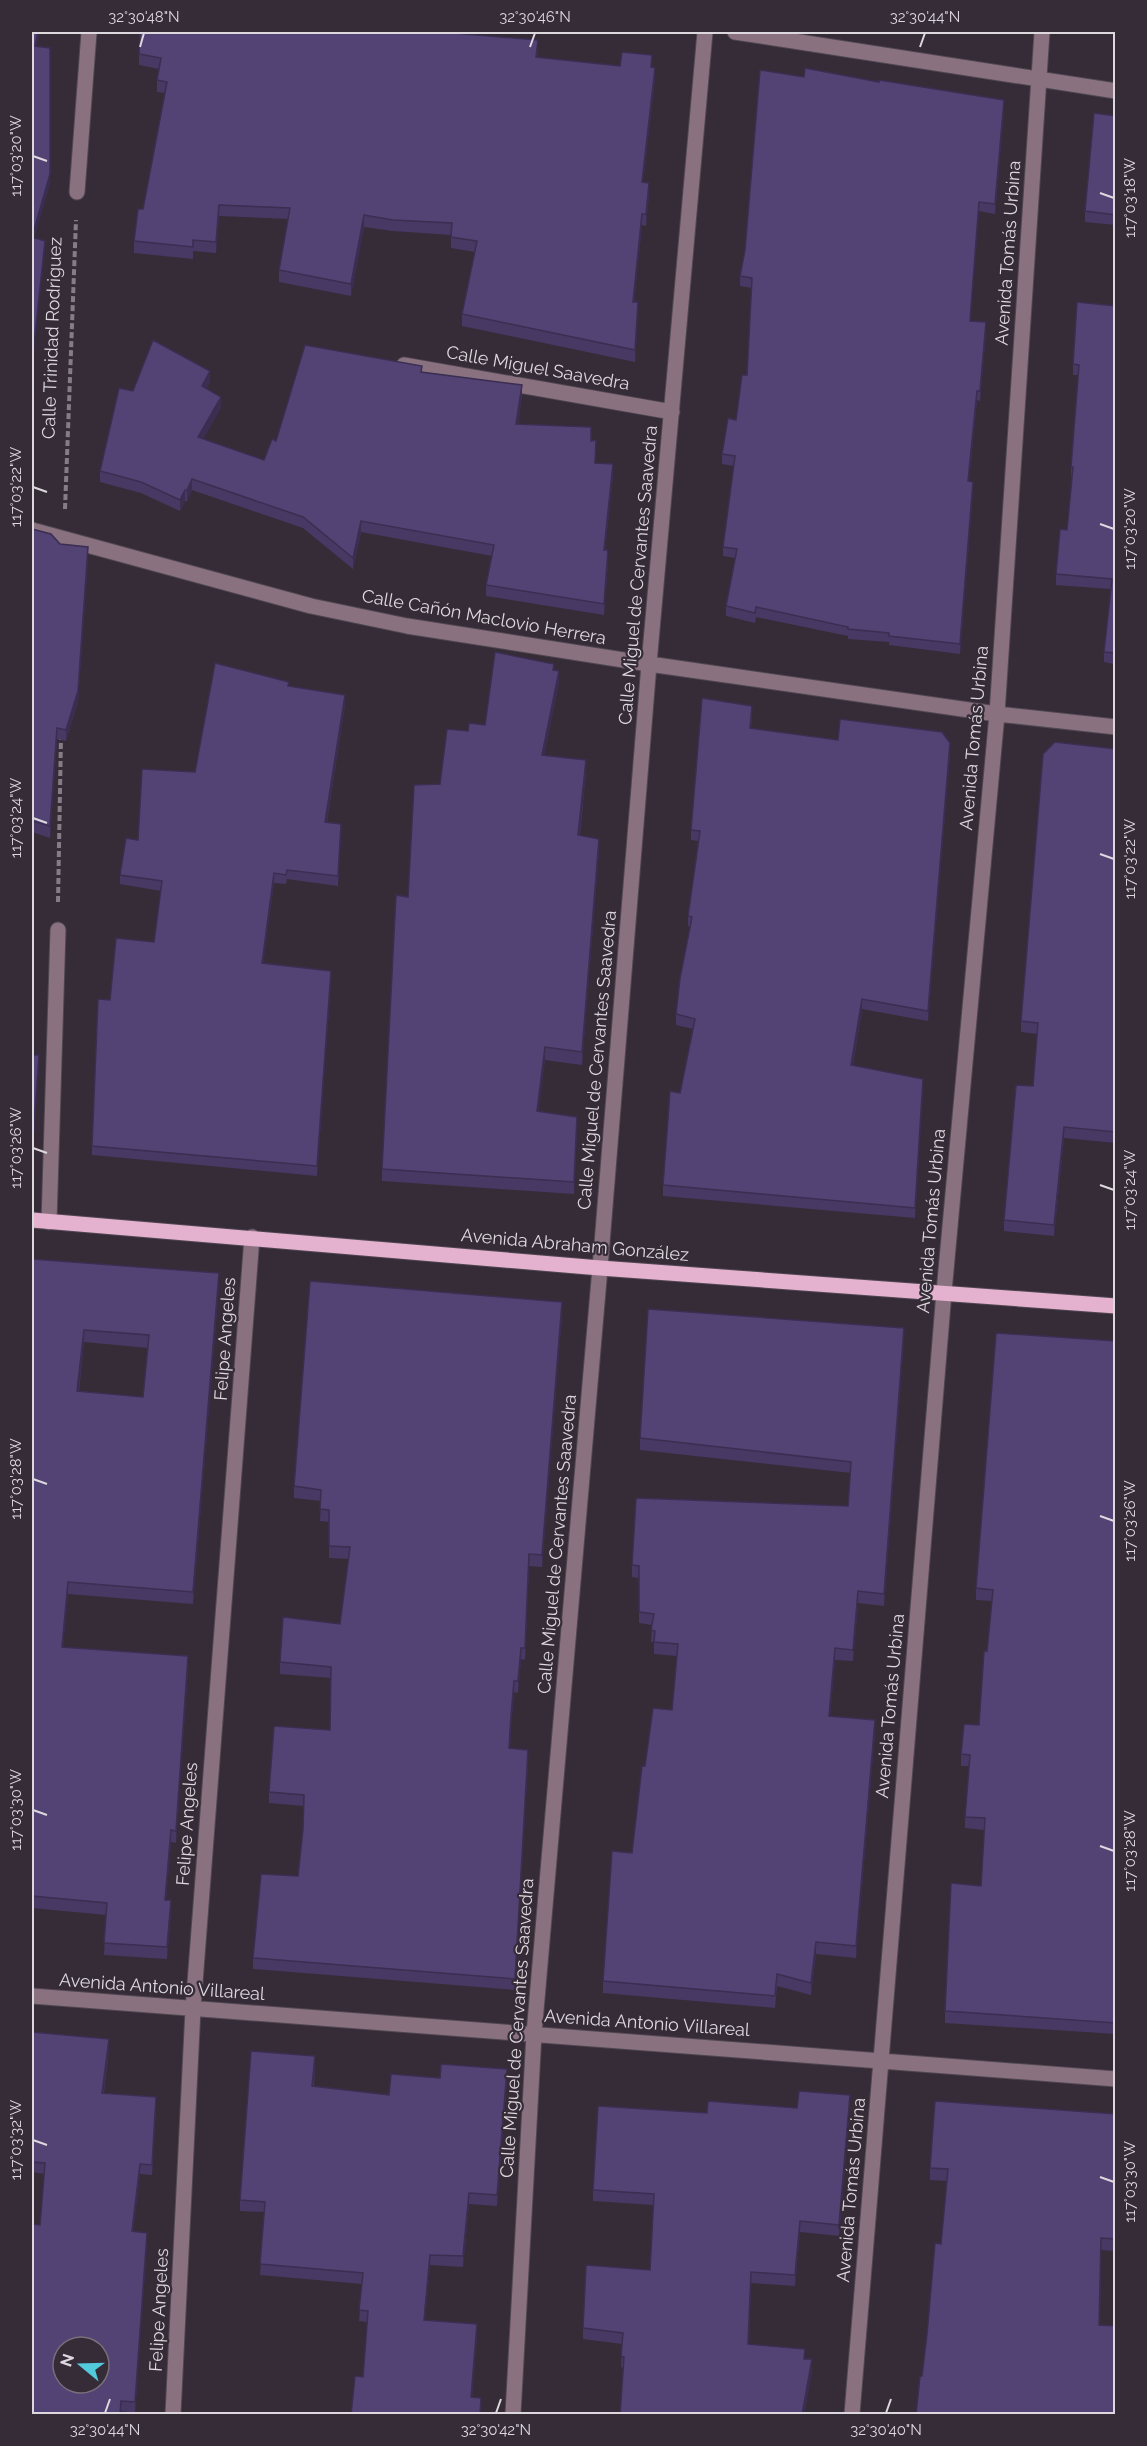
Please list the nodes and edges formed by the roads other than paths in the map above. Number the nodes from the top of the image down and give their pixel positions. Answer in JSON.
{"nodes":[{"id":1,"x":89,"y":32,"type":"edge"},
{"id":2,"x":705,"y":32,"type":"edge"},
{"id":3,"x":735,"y":32,"type":"edge"},
{"id":4,"x":1042,"y":32,"type":"edge"},
{"id":5,"x":1038,"y":79,"type":"junction"},
{"id":6,"x":1116,"y":91,"type":"edge"},
{"id":7,"x":77,"y":192,"type":"road end"},
{"id":8,"x":396,"y":363,"type":"edge"},
{"id":9,"x":672,"y":412,"type":"junction"},
{"id":10,"x":32,"y":530,"type":"edge"},
{"id":11,"x":649,"y":664,"type":"junction"},
{"id":12,"x":997,"y":714,"type":"junction"},
{"id":13,"x":1116,"y":727,"type":"edge"},
{"id":14,"x":58,"y":930,"type":"road end"},
{"id":15,"x":32,"y":1220,"type":"edge"},
{"id":16,"x":49,"y":1221,"type":"junction"},
{"id":17,"x":252,"y":1237,"type":"junction"},
{"id":18,"x":600,"y":1268,"type":"junction"},
{"id":19,"x":944,"y":1292,"type":"junction"},
{"id":20,"x":1116,"y":1306,"type":"edge"},
{"id":21,"x":32,"y":1996,"type":"edge"},
{"id":22,"x":193,"y":2009,"type":"junction"},
{"id":23,"x":534,"y":2034,"type":"junction"},
{"id":24,"x":881,"y":2061,"type":"junction"},
{"id":25,"x":1116,"y":2079,"type":"edge"},
{"id":26,"x":173,"y":2415,"type":"edge"},
{"id":27,"x":513,"y":2415,"type":"edge"},
{"id":28,"x":852,"y":2415,"type":"edge"}],
"edges":[{"from":1,"to":7,"type":"street"},
{"from":2,"to":9,"type":"street","name":"Calle Miguel de Cervantes Saavedra"},
{"from":3,"to":5,"type":"street"},
{"from":4,"to":5,"type":"street","name":"Avenida Tomás Urbina"},
{"from":5,"to":6,"type":"street"},
{"from":5,"to":12,"type":"street","name":"Avenida Tomás Urbina"},
{"from":8,"to":9,"type":"street","name":"Calle Miguel Saavedra"},
{"from":9,"to":11,"type":"street","name":"Calle Miguel de Cervantes Saavedra"},
{"from":10,"to":11,"type":"street","name":"Calle Cañón Maclovio Herrera"},
{"from":11,"to":12,"type":"street","name":"Calle Cañón Maclovio Herrera"},
{"from":11,"to":18,"type":"street","name":"Calle Miguel de Cervantes Saavedra"},
{"from":12,"to":13,"type":"street","name":"Calle Cañón Maclovio Herrera"},
{"from":12,"to":19,"type":"street","name":"Avenida Tomás Urbina"},
{"from":14,"to":16,"type":"street"},
{"from":15,"to":16,"type":"main road","name":"Avenida Abraham González"},
{"from":16,"to":17,"type":"main road","name":"Avenida Abraham González"},
{"from":17,"to":18,"type":"main road","name":"Avenida Abraham González"},
{"from":17,"to":22,"type":"street","name":"Felipe Angeles"},
{"from":18,"to":19,"type":"main road","name":"Avenida Abraham González"},
{"from":18,"to":23,"type":"street","name":"Calle Miguel de Cervantes Saavedra"},
{"from":19,"to":20,"type":"main road","name":"Avenida Abraham González"},
{"from":19,"to":24,"type":"street","name":"Avenida Tomás Urbina"},
{"from":21,"to":22,"type":"street","name":"Avenida Antonio Villareal"},
{"from":22,"to":23,"type":"street","name":"Avenida Antonio Villareal"},
{"from":22,"to":26,"type":"street","name":"Felipe Angeles"},
{"from":23,"to":24,"type":"street","name":"Avenida Antonio Villareal"},
{"from":23,"to":27,"type":"street","name":"Calle Miguel de Cervantes Saavedra"},
{"from":24,"to":25,"type":"street","name":"Avenida Antonio Villareal"},
{"from":24,"to":28,"type":"street","name":"Avenida Tomás Urbina"}]}
